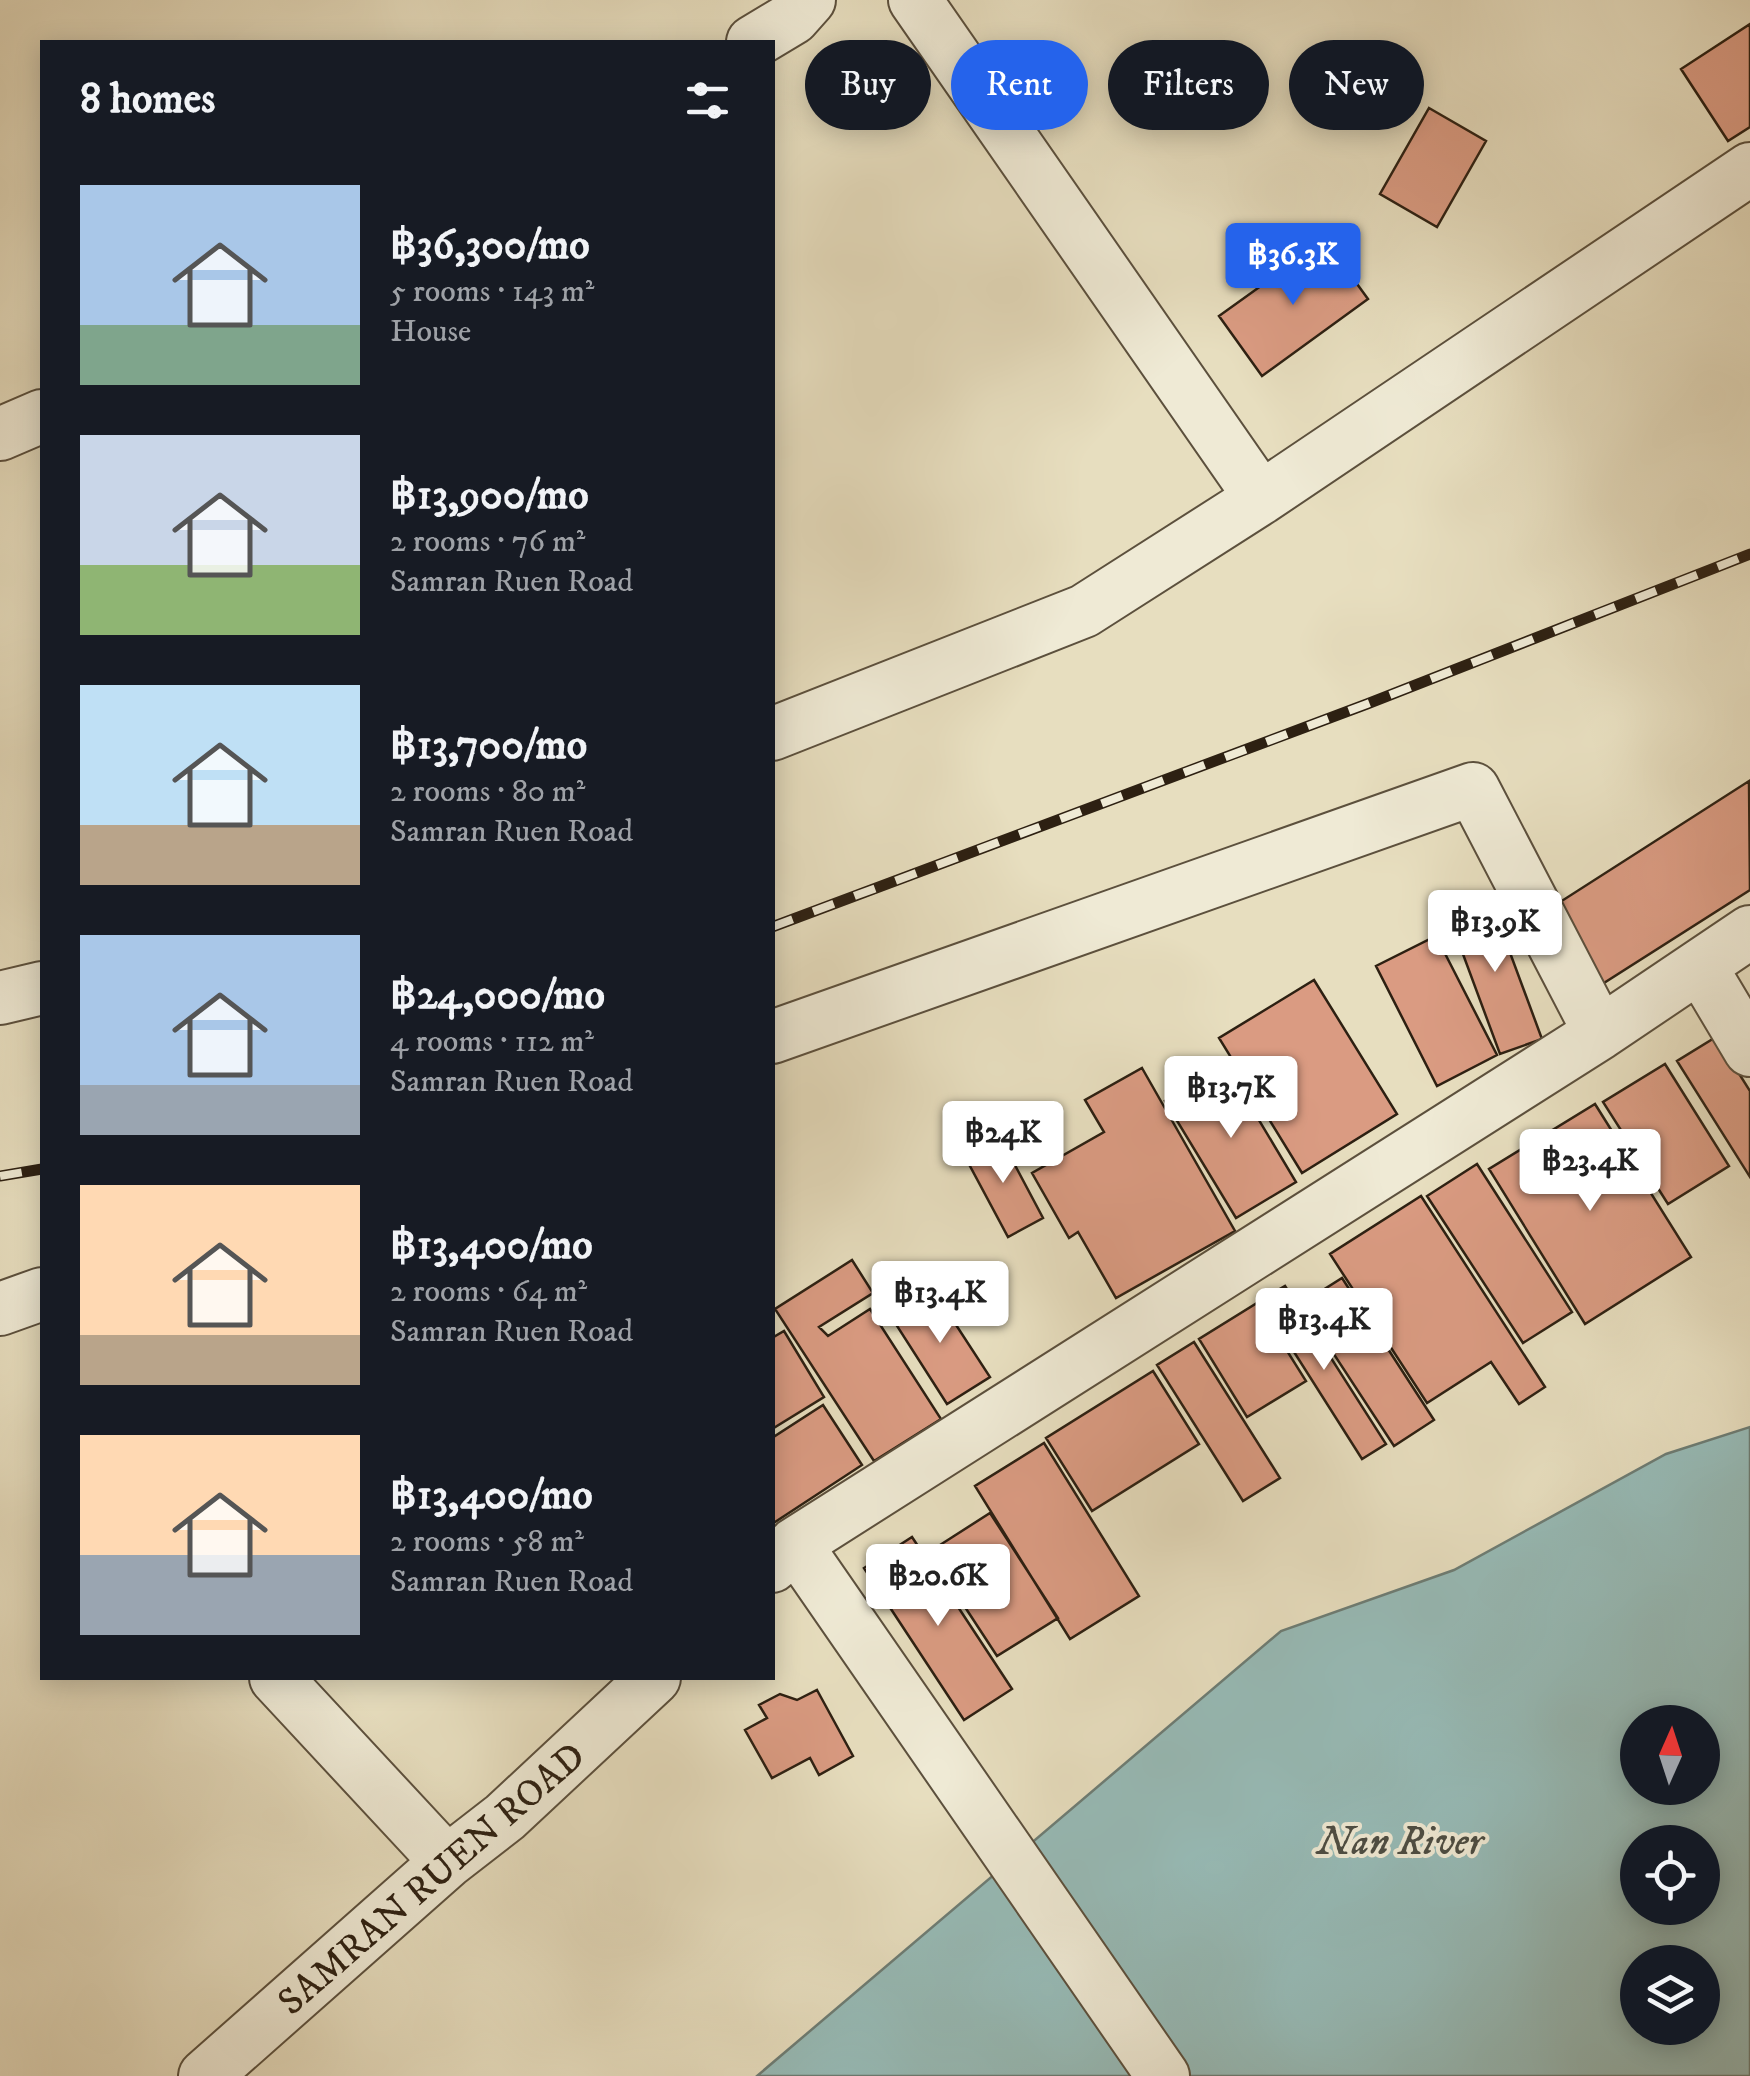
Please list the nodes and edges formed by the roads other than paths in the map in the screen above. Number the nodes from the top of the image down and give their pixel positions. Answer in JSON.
{"nodes":[{"id":1,"x":810,"y":0,"type":"edge"},
{"id":2,"x":915,"y":0,"type":"edge"},
{"id":3,"x":757,"y":40,"type":"edge"},
{"id":4,"x":1750,"y":169,"type":"edge"},
{"id":5,"x":40,"y":417,"type":"edge"},
{"id":6,"x":0,"y":434,"type":"edge"},
{"id":7,"x":1262,"y":498,"type":"junction"},
{"id":8,"x":775,"y":733,"type":"edge"},
{"id":9,"x":1750,"y":932,"type":"edge"},
{"id":10,"x":1700,"y":966,"type":"junction"},
{"id":11,"x":40,"y":988,"type":"edge"},
{"id":12,"x":0,"y":998,"type":"edge"},
{"id":13,"x":1600,"y":1033,"type":"junction"},
{"id":14,"x":775,"y":1036,"type":"edge"},
{"id":15,"x":1750,"y":1050,"type":"edge"},
{"id":16,"x":40,"y":1295,"type":"edge"},
{"id":17,"x":0,"y":1309,"type":"edge"},
{"id":18,"x":784,"y":1555,"type":"edge"},
{"id":19,"x":278,"y":1680,"type":"edge"},
{"id":20,"x":652,"y":1680,"type":"edge"},
{"id":21,"x":446,"y":1862,"type":"junction"},
{"id":22,"x":206,"y":2076,"type":"edge"},
{"id":23,"x":1164,"y":2076,"type":"edge"}],
"edges":[{"from":1,"to":3,"type":"street"},
{"from":2,"to":7,"type":"street"},
{"from":4,"to":7,"type":"street"},
{"from":5,"to":6,"type":"street"},
{"from":7,"to":8,"type":"street"},
{"from":9,"to":10,"type":"street"},
{"from":10,"to":13,"type":"street"},
{"from":10,"to":15,"type":"street"},
{"from":11,"to":12,"type":"street"},
{"from":13,"to":14,"type":"street"},
{"from":13,"to":18,"type":"street"},
{"from":16,"to":17,"type":"street"},
{"from":18,"to":23,"type":"street"},
{"from":19,"to":21,"type":"street"},
{"from":20,"to":21,"type":"street","name":"SAMRAN RUEN ROAD"},
{"from":21,"to":22,"type":"street","name":"SAMRAN RUEN ROAD"}]}
